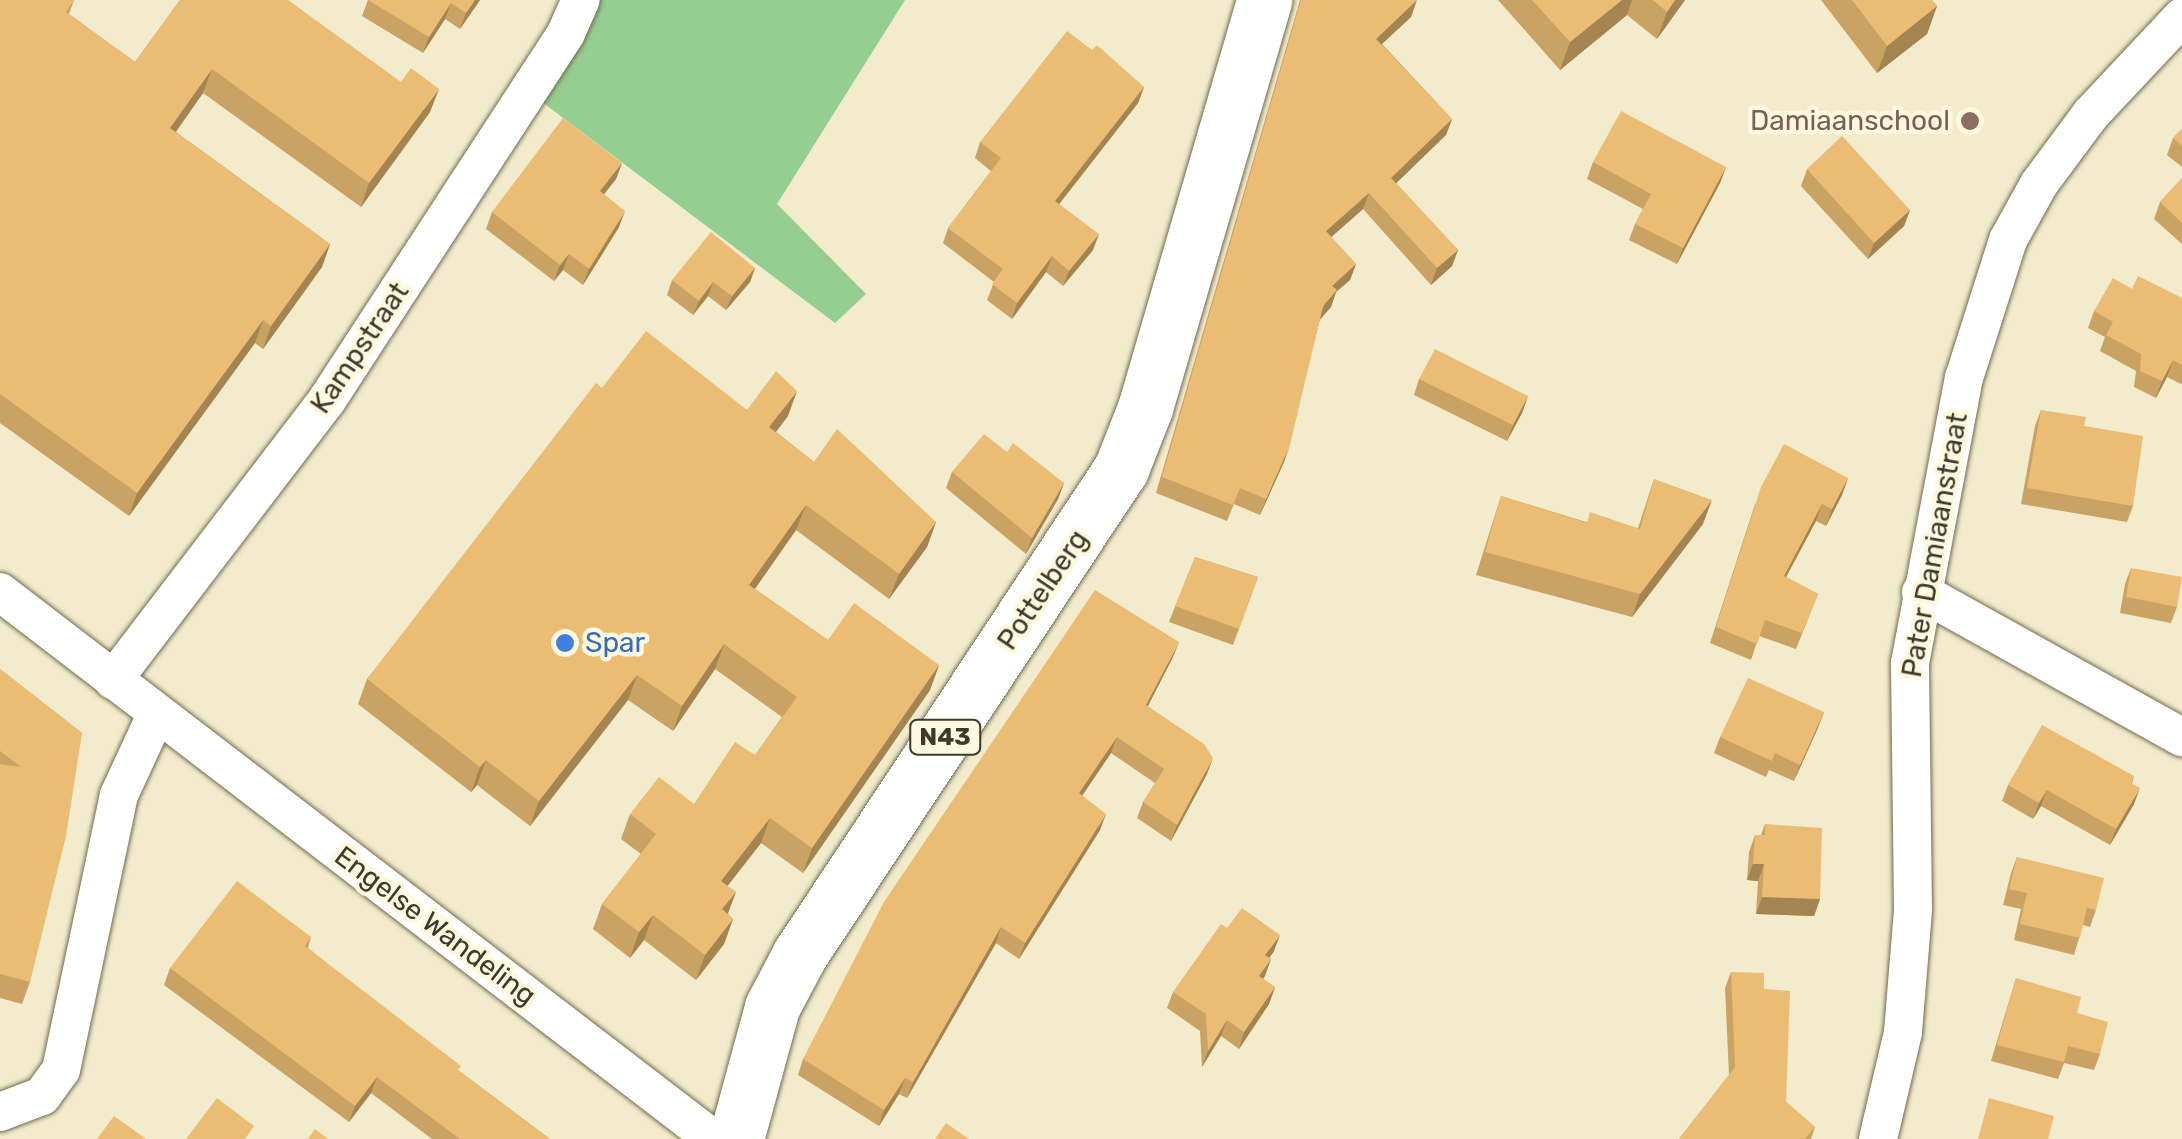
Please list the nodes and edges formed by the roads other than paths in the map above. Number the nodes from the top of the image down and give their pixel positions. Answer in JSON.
{"nodes":[{"id":1,"x":581,"y":0,"type":"edge"},
{"id":2,"x":1264,"y":0,"type":"edge"},
{"id":3,"x":2182,"y":17,"type":"edge"},
{"id":4,"x":0,"y":592,"type":"edge"},
{"id":5,"x":1921,"y":592,"type":"junction"},
{"id":6,"x":114,"y":680,"type":"junction"},
{"id":7,"x":156,"y":714,"type":"junction"},
{"id":8,"x":2182,"y":737,"type":"edge"},
{"id":9,"x":0,"y":1112,"type":"edge"},
{"id":10,"x":713,"y":1139,"type":"edge"},
{"id":11,"x":736,"y":1139,"type":"edge"},
{"id":12,"x":1878,"y":1139,"type":"edge"}],
"edges":[{"from":1,"to":6,"type":"street","name":"Kampstraat"},
{"from":2,"to":11,"type":"main road","name":"Pottelberg","number":"N43"},
{"from":3,"to":5,"type":"street","name":"Pater Damiaanstraat"},
{"from":4,"to":6,"type":"street","name":"Engelse Wandeling"},
{"from":5,"to":8,"type":"street"},
{"from":5,"to":12,"type":"street","name":"Pater Damiaanstraat"},
{"from":6,"to":7,"type":"street","name":"Engelse Wandeling"},
{"from":7,"to":9,"type":"street"},
{"from":7,"to":10,"type":"street","name":"Engelse Wandeling"}]}
